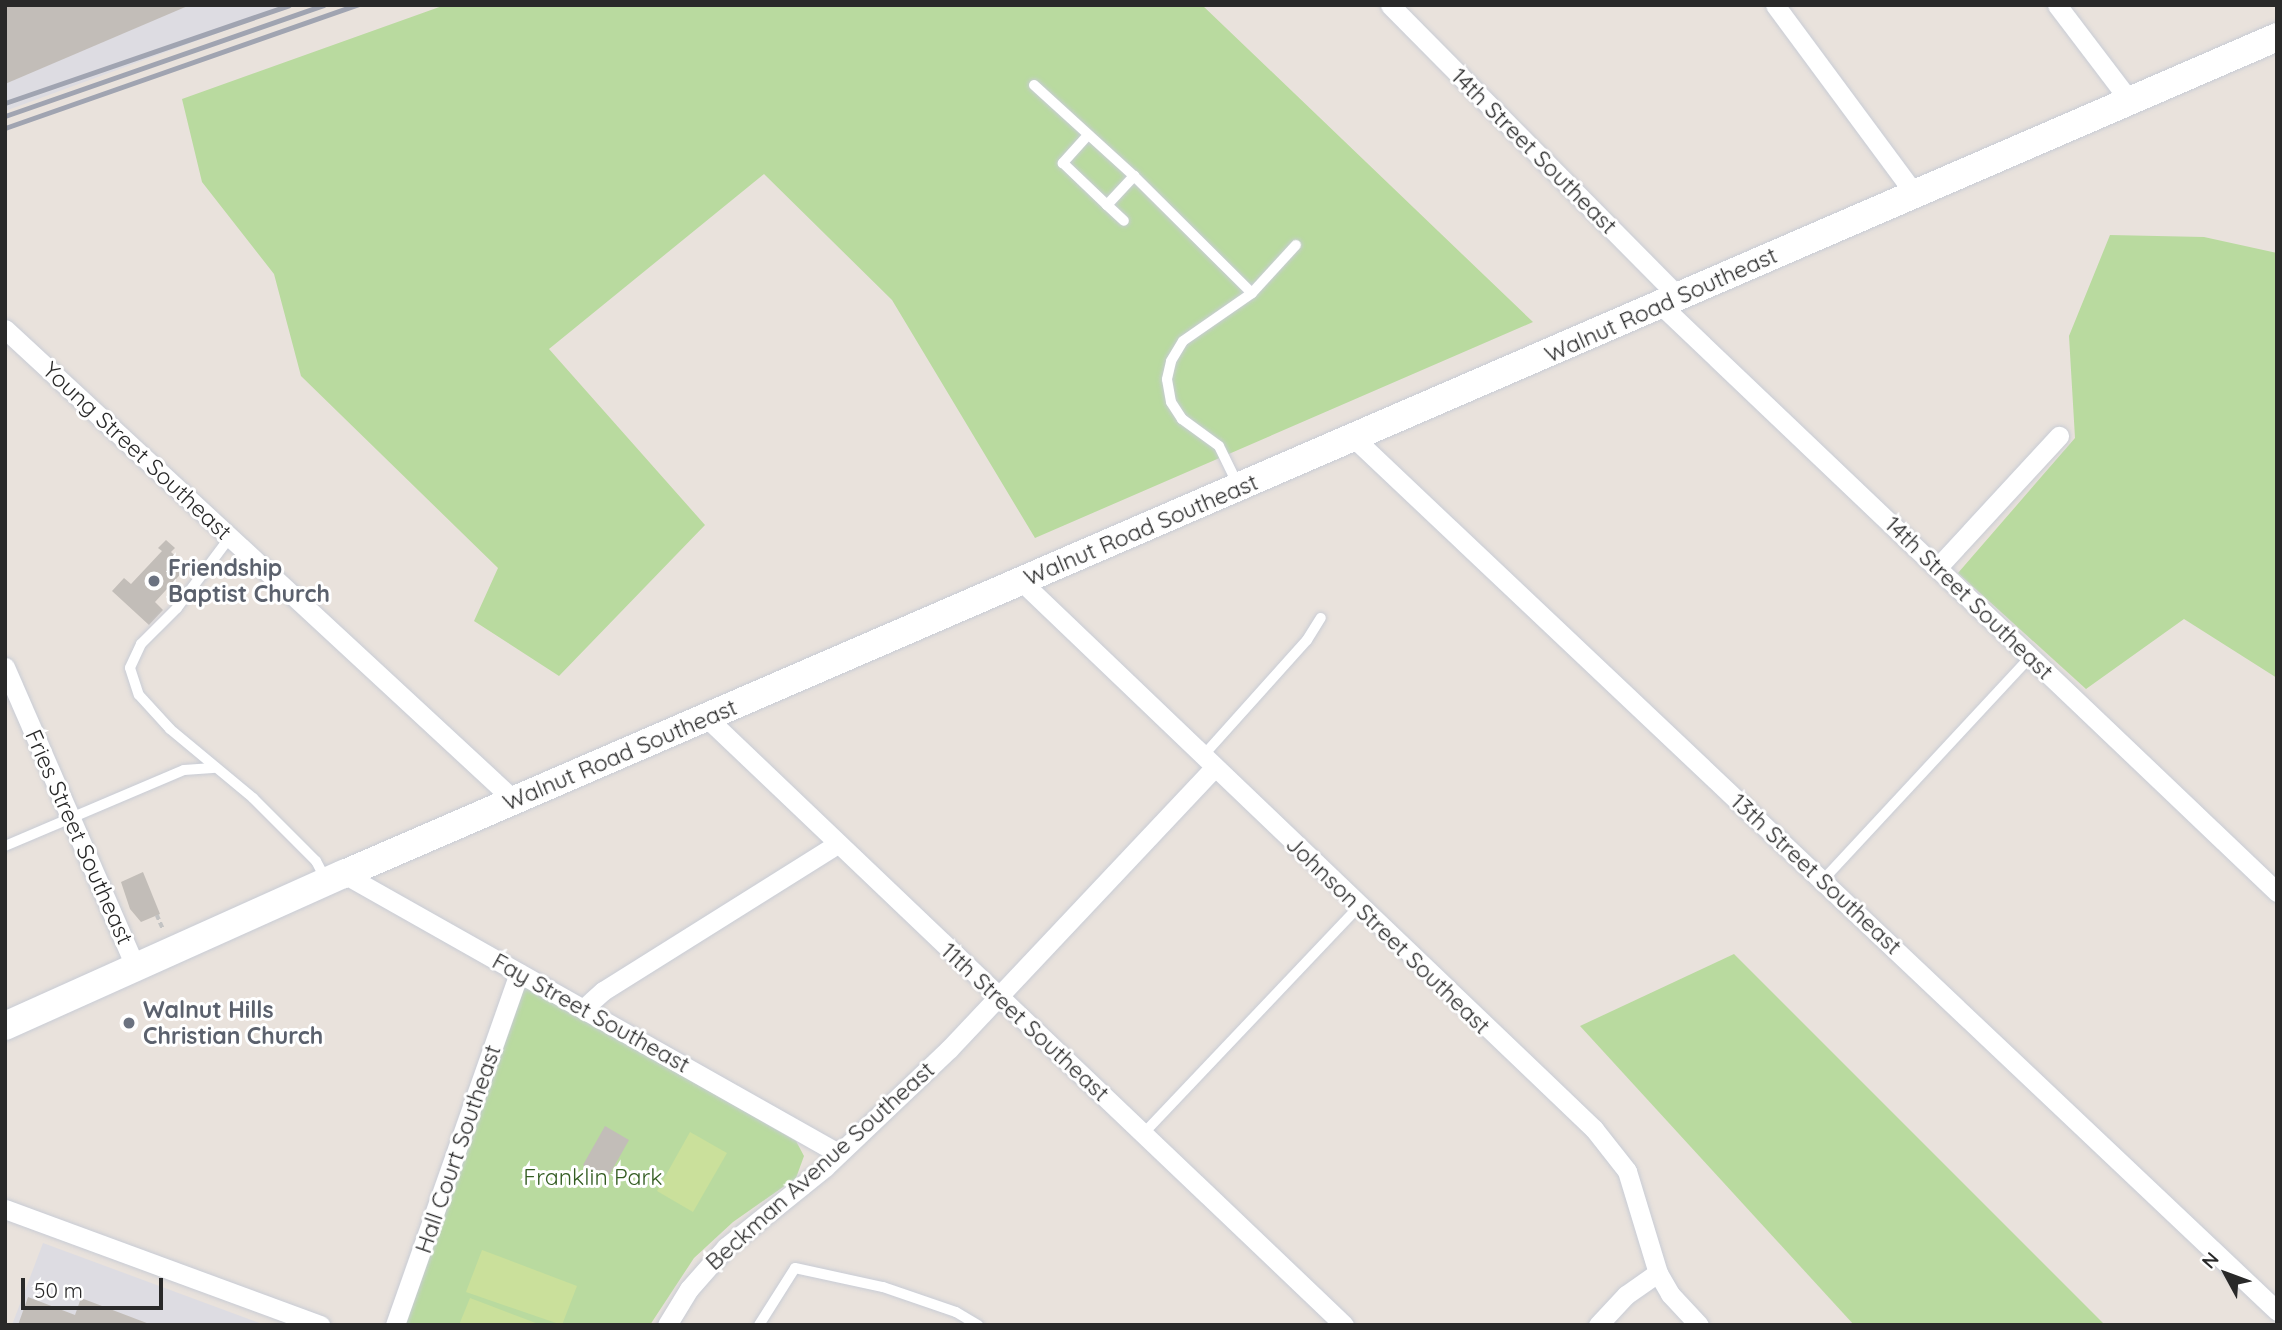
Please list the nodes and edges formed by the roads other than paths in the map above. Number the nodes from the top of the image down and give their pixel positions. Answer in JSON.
{"nodes":[{"id":1,"x":1390,"y":5,"type":"edge"},
{"id":2,"x":1775,"y":5,"type":"edge"},
{"id":3,"x":2057,"y":5,"type":"edge"},
{"id":4,"x":2277,"y":37,"type":"edge"},
{"id":5,"x":1034,"y":85,"type":"dead end"},
{"id":6,"x":2129,"y":100,"type":"junction"},
{"id":7,"x":1088,"y":135,"type":"junction"},
{"id":8,"x":1135,"y":176,"type":"junction"},
{"id":9,"x":1915,"y":194,"type":"junction"},
{"id":10,"x":1107,"y":205,"type":"junction"},
{"id":11,"x":1124,"y":221,"type":"dead end"},
{"id":12,"x":1296,"y":245,"type":"dead end"},
{"id":13,"x":1252,"y":293,"type":"junction"},
{"id":14,"x":1670,"y":301,"type":"junction"},
{"id":15,"x":5,"y":330,"type":"edge"},
{"id":16,"x":2059,"y":436,"type":"dead end"},
{"id":17,"x":1355,"y":439,"type":"junction"},
{"id":18,"x":1239,"y":488,"type":"junction"},
{"id":19,"x":230,"y":537,"type":"junction"},
{"id":20,"x":1937,"y":568,"type":"junction"},
{"id":21,"x":1021,"y":581,"type":"junction"},
{"id":22,"x":1321,"y":618,"type":"dead end"},
{"id":23,"x":2030,"y":657,"type":"junction"},
{"id":24,"x":5,"y":667,"type":"edge"},
{"id":25,"x":706,"y":717,"type":"junction"},
{"id":26,"x":1207,"y":763,"type":"junction"},
{"id":27,"x":217,"y":768,"type":"junction"},
{"id":28,"x":514,"y":800,"type":"junction"},
{"id":29,"x":70,"y":818,"type":"junction"},
{"id":30,"x":836,"y":844,"type":"junction"},
{"id":31,"x":5,"y":846,"type":"edge"},
{"id":32,"x":336,"y":878,"type":"junction"},
{"id":33,"x":1823,"y":880,"type":"junction"},
{"id":34,"x":2277,"y":892,"type":"edge"},
{"id":35,"x":1359,"y":906,"type":"junction"},
{"id":36,"x":136,"y":968,"type":"junction"},
{"id":37,"x":519,"y":973,"type":"junction"},
{"id":38,"x":999,"y":997,"type":"junction"},
{"id":39,"x":583,"y":1009,"type":"junction"},
{"id":40,"x":5,"y":1026,"type":"edge"},
{"id":41,"x":1143,"y":1134,"type":"junction"},
{"id":42,"x":838,"y":1153,"type":"junction"},
{"id":43,"x":5,"y":1209,"type":"edge"},
{"id":44,"x":1658,"y":1273,"type":"junction"},
{"id":45,"x":2277,"y":1311,"type":"edge"},
{"id":46,"x":320,"y":1325,"type":"edge"},
{"id":47,"x":395,"y":1325,"type":"edge"},
{"id":48,"x":667,"y":1325,"type":"edge"},
{"id":49,"x":759,"y":1325,"type":"edge"},
{"id":50,"x":978,"y":1325,"type":"edge"},
{"id":51,"x":1345,"y":1325,"type":"edge"},
{"id":52,"x":1598,"y":1325,"type":"edge"},
{"id":53,"x":1699,"y":1325,"type":"edge"}],
"edges":[{"from":1,"to":14,"type":"street","name":"14th Street Southeast"},
{"from":2,"to":9,"type":"street"},
{"from":3,"to":6,"type":"street"},
{"from":4,"to":6,"type":"main road","name":"Walnut Road Southeast"},
{"from":5,"to":7,"type":"lane"},
{"from":6,"to":9,"type":"main road","name":"Walnut Road Southeast"},
{"from":7,"to":8,"type":"lane"},
{"from":7,"to":10,"type":"lane"},
{"from":8,"to":10,"type":"lane"},
{"from":8,"to":13,"type":"lane"},
{"from":9,"to":14,"type":"main road","name":"Walnut Road Southeast"},
{"from":10,"to":11,"type":"lane"},
{"from":12,"to":13,"type":"lane"},
{"from":13,"to":18,"type":"lane"},
{"from":14,"to":17,"type":"main road","name":"Walnut Road Southeast"},
{"from":14,"to":20,"type":"street","name":"14th Street Southeast"},
{"from":15,"to":19,"type":"street","name":"Young Street Southeast"},
{"from":16,"to":20,"type":"street"},
{"from":17,"to":18,"type":"main road","name":"Walnut Road Southeast"},
{"from":17,"to":33,"type":"street","name":"13th Street Southeast"},
{"from":18,"to":21,"type":"main road","name":"Walnut Road Southeast"},
{"from":19,"to":27,"type":"lane"},
{"from":19,"to":28,"type":"street","name":"Young Street Southeast"},
{"from":20,"to":23,"type":"street","name":"14th Street Southeast"},
{"from":21,"to":25,"type":"main road","name":"Walnut Road Southeast"},
{"from":21,"to":26,"type":"street","name":"Johnson Street Southeast"},
{"from":22,"to":26,"type":"lane"},
{"from":23,"to":33,"type":"lane"},
{"from":23,"to":34,"type":"street","name":"14th Street Southeast"},
{"from":24,"to":29,"type":"street","name":"Fries Street Southeast"},
{"from":25,"to":28,"type":"main road","name":"Walnut Road Southeast"},
{"from":25,"to":30,"type":"street","name":"11th Street Southeast"},
{"from":26,"to":35,"type":"street","name":"Johnson Street Southeast"},
{"from":26,"to":38,"type":"street","name":"Beckman Avenue Southeast"},
{"from":27,"to":29,"type":"lane"},
{"from":27,"to":32,"type":"lane"},
{"from":28,"to":32,"type":"main road","name":"Walnut Road Southeast"},
{"from":29,"to":31,"type":"lane"},
{"from":29,"to":36,"type":"street","name":"Fries Street Southeast"},
{"from":30,"to":38,"type":"street","name":"11th Street Southeast"},
{"from":30,"to":39,"type":"street"},
{"from":32,"to":36,"type":"main road","name":"Walnut Road Southeast"},
{"from":32,"to":37,"type":"street","name":"Fay Street Southeast"},
{"from":33,"to":45,"type":"street","name":"13th Street Southeast"},
{"from":35,"to":41,"type":"lane"},
{"from":35,"to":44,"type":"street","name":"Johnson Street Southeast"},
{"from":36,"to":40,"type":"main road","name":"Walnut Road Southeast"},
{"from":37,"to":39,"type":"street","name":"Fay Street Southeast"},
{"from":37,"to":47,"type":"street","name":"Hall Court Southeast"},
{"from":38,"to":41,"type":"street","name":"11th Street Southeast"},
{"from":38,"to":42,"type":"street","name":"Beckman Avenue Southeast"},
{"from":39,"to":42,"type":"street","name":"Fay Street Southeast"},
{"from":41,"to":51,"type":"street","name":"11th Street Southeast"},
{"from":42,"to":48,"type":"street","name":"Beckman Avenue Southeast"},
{"from":43,"to":46,"type":"street"},
{"from":44,"to":52,"type":"street"},
{"from":44,"to":53,"type":"street","name":"Johnson Street Southeast"},
{"from":49,"to":50,"type":"lane"}]}
